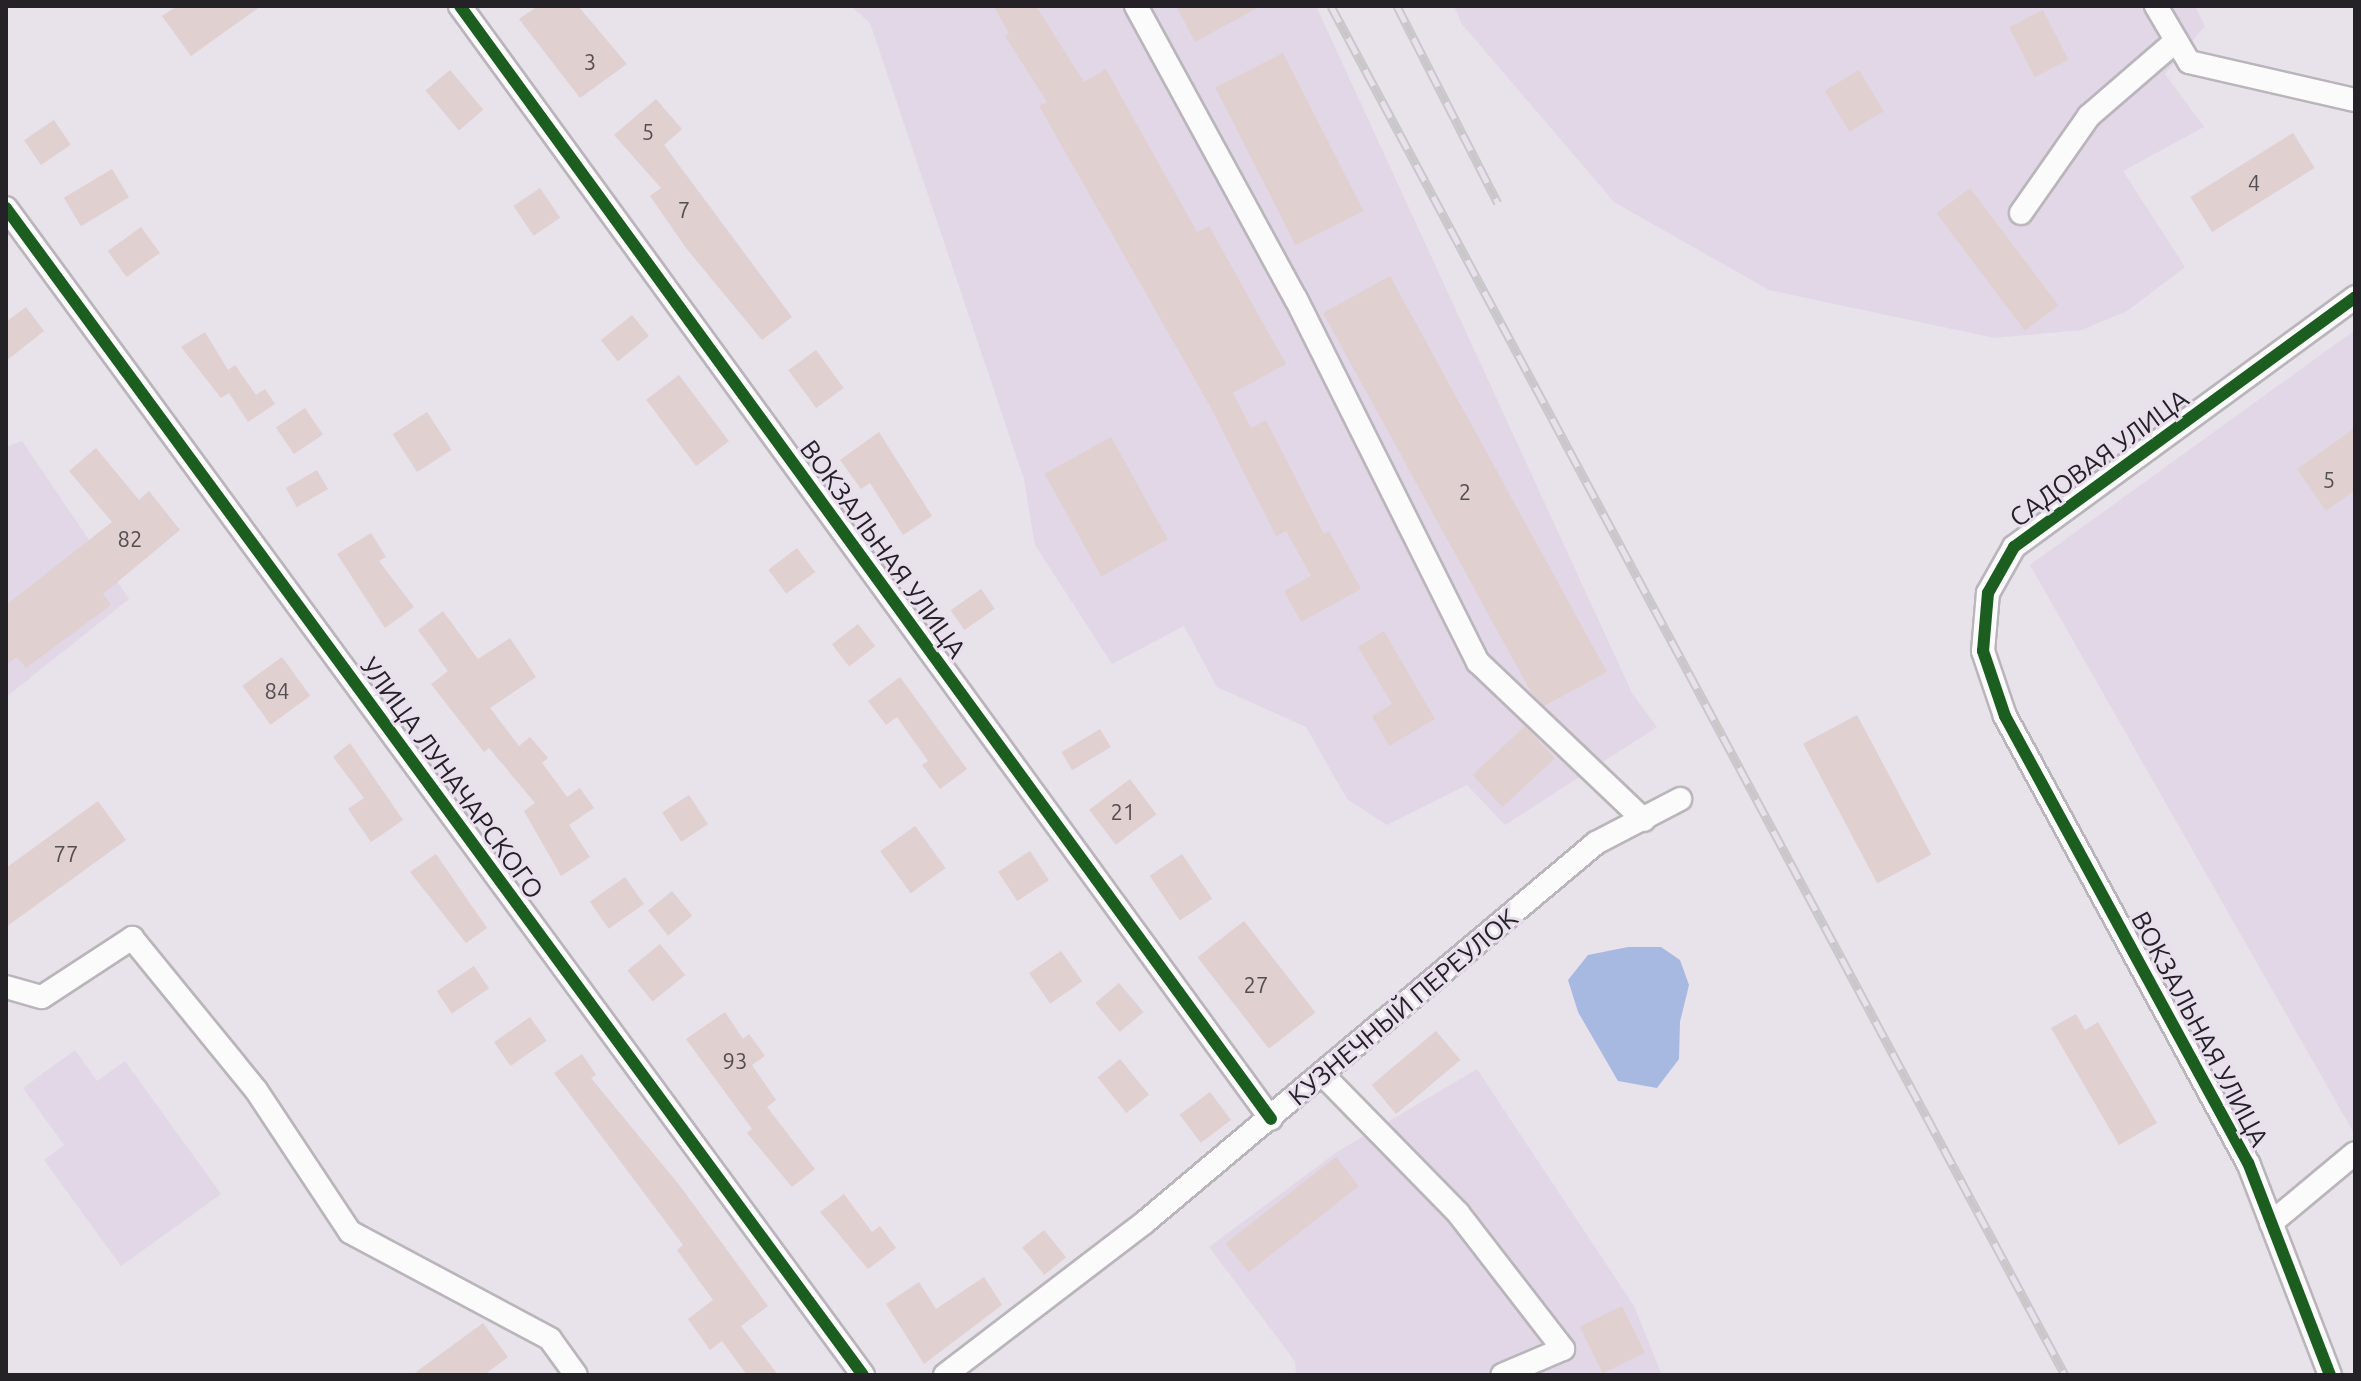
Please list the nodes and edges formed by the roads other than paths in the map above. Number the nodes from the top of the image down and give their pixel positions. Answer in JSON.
{"nodes":[{"id":1,"x":460,"y":6,"type":"edge"},
{"id":2,"x":1136,"y":6,"type":"edge"},
{"id":3,"x":2156,"y":6,"type":"edge"},
{"id":4,"x":2176,"y":41,"type":"junction"},
{"id":5,"x":2355,"y":100,"type":"edge"},
{"id":6,"x":6,"y":208,"type":"edge"},
{"id":7,"x":2021,"y":213,"type":"dead end"},
{"id":8,"x":2355,"y":297,"type":"edge"},
{"id":9,"x":2005,"y":716,"type":"joint"},
{"id":10,"x":1680,"y":799,"type":"dead end"},
{"id":11,"x":1644,"y":820,"type":"junction"},
{"id":12,"x":6,"y":987,"type":"edge"},
{"id":13,"x":1323,"y":1075,"type":"junction"},
{"id":14,"x":1271,"y":1119,"type":"junction"},
{"id":15,"x":2355,"y":1153,"type":"edge"},
{"id":16,"x":2271,"y":1223,"type":"junction"},
{"id":17,"x":576,"y":1375,"type":"edge"},
{"id":18,"x":863,"y":1375,"type":"edge"},
{"id":19,"x":945,"y":1375,"type":"edge"},
{"id":20,"x":1502,"y":1375,"type":"edge"},
{"id":21,"x":2330,"y":1375,"type":"edge"}],
"edges":[{"from":1,"to":14,"type":"street","name":"ВОКЗАЛЬНАЯ УЛИЦА"},
{"from":2,"to":11,"type":"street"},
{"from":3,"to":4,"type":"street"},
{"from":4,"to":5,"type":"street"},
{"from":4,"to":7,"type":"street"},
{"from":6,"to":18,"type":"street","name":"УЛИЦА ЛУНАЧАРСКОГО"},
{"from":8,"to":9,"type":"street","name":"САДОВАЯ УЛИЦА"},
{"from":9,"to":16,"type":"street","name":"ВОКЗАЛЬНАЯ УЛИЦА"},
{"from":10,"to":11,"type":"street","name":"КУЗНЕЧНЫЙ ПЕРЕУЛОК"},
{"from":11,"to":13,"type":"street","name":"КУЗНЕЧНЫЙ ПЕРЕУЛОК"},
{"from":12,"to":17,"type":"street"},
{"from":13,"to":14,"type":"street","name":"КУЗНЕЧНЫЙ ПЕРЕУЛОК"},
{"from":13,"to":20,"type":"street"},
{"from":14,"to":19,"type":"street","name":"КУЗНЕЧНЫЙ ПЕРЕУЛОК"},
{"from":15,"to":16,"type":"street"},
{"from":16,"to":21,"type":"street","name":"ВОКЗАЛЬНАЯ УЛИЦА"}]}
